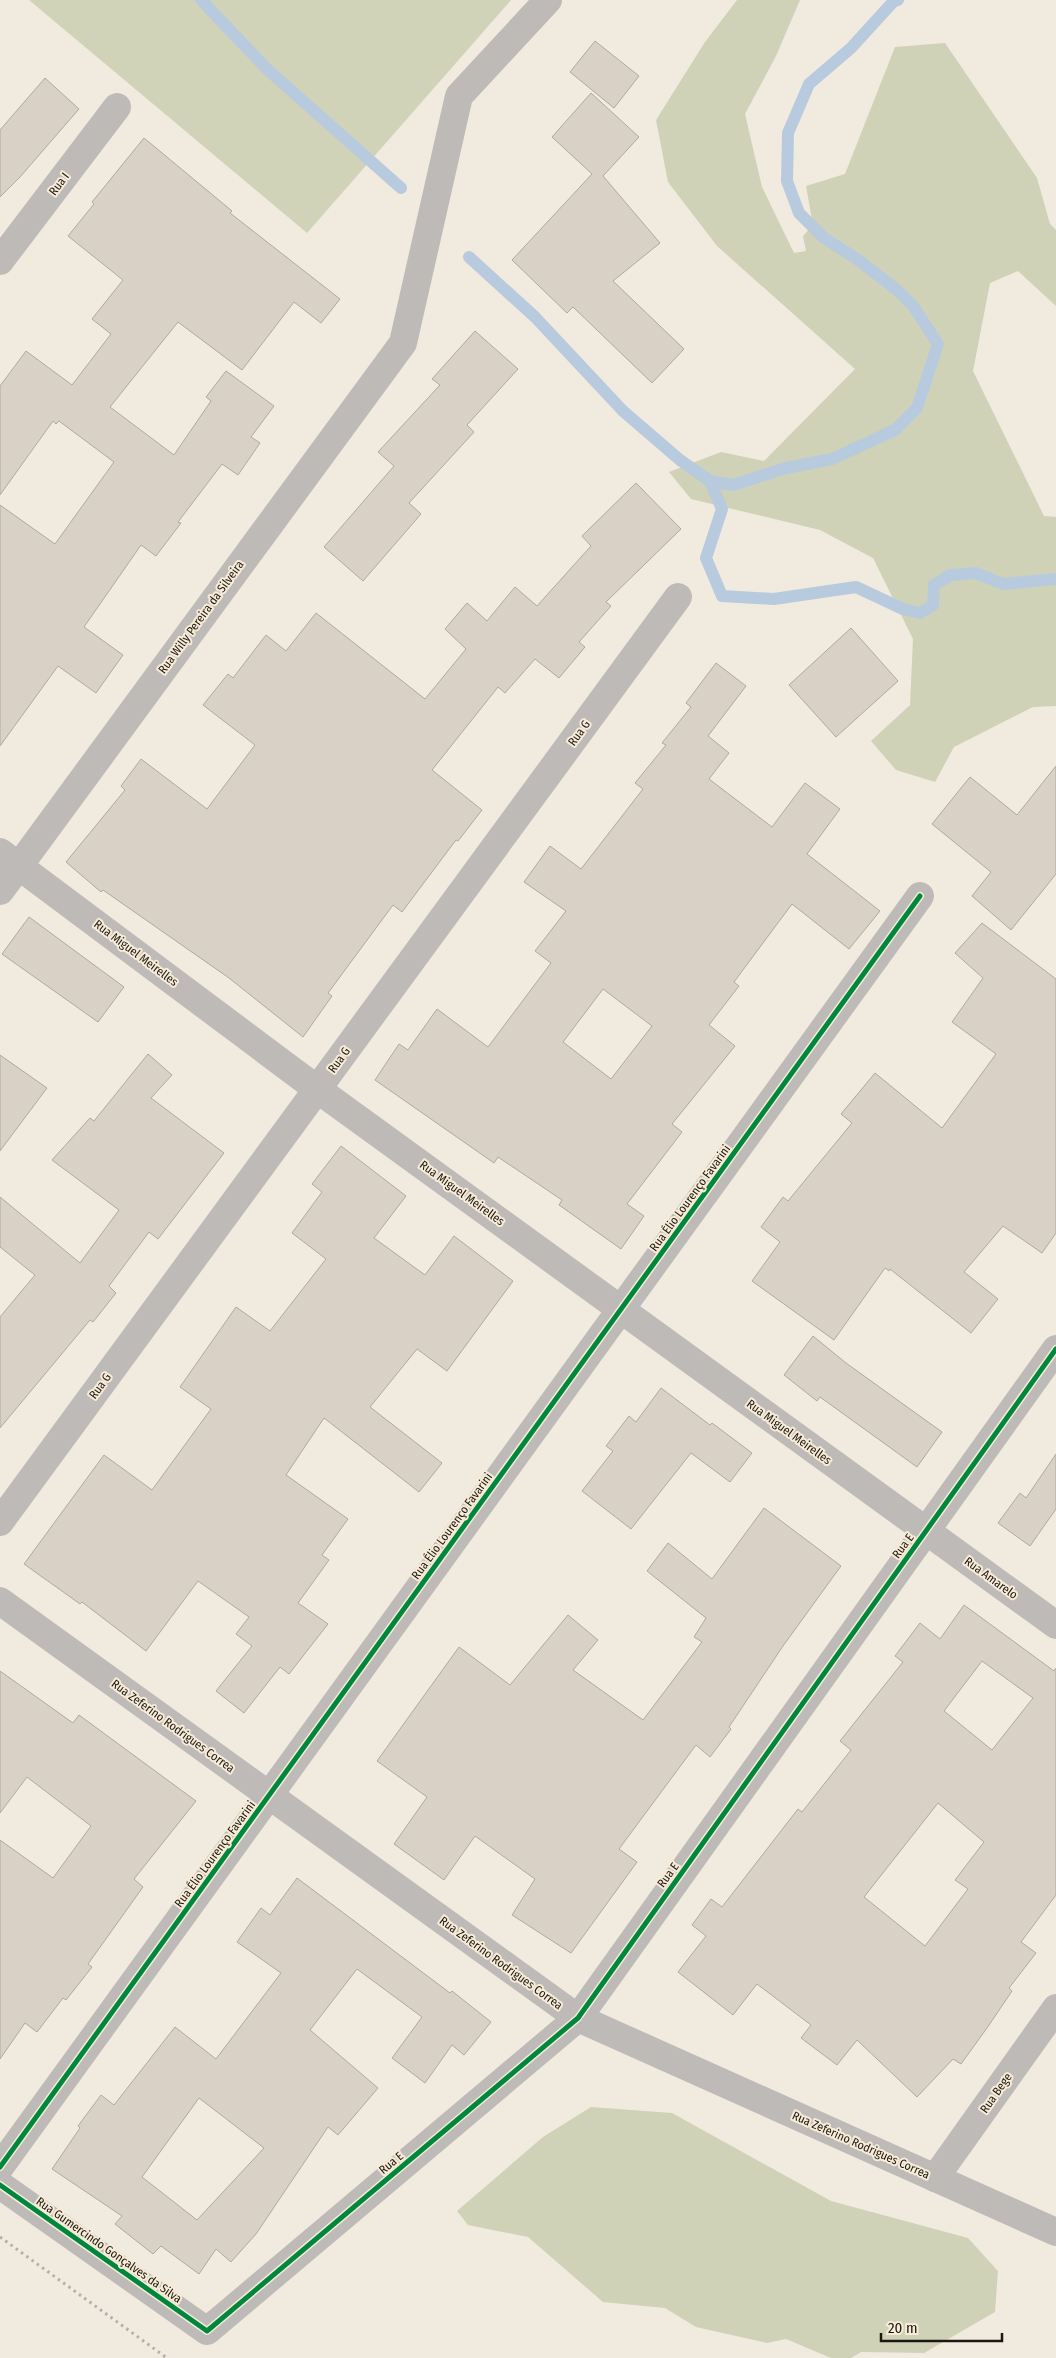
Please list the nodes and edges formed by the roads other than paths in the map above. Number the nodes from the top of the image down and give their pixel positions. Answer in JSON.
{"nodes":[{"id":1,"x":548,"y":0,"type":"edge"},
{"id":2,"x":117,"y":107,"type":"dead end"},
{"id":3,"x":0,"y":261,"type":"edge"},
{"id":4,"x":678,"y":597,"type":"dead end"},
{"id":5,"x":9,"y":859,"type":"edge"},
{"id":6,"x":0,"y":891,"type":"edge"},
{"id":7,"x":920,"y":896,"type":"dead end"},
{"id":8,"x":318,"y":1089,"type":"junction"},
{"id":9,"x":622,"y":1309,"type":"junction"},
{"id":10,"x":1056,"y":1349,"type":"edge"},
{"id":11,"x":0,"y":1522,"type":"edge"},
{"id":12,"x":926,"y":1532,"type":"junction"},
{"id":13,"x":0,"y":1601,"type":"edge"},
{"id":14,"x":1056,"y":1626,"type":"edge"},
{"id":15,"x":269,"y":1795,"type":"junction"},
{"id":16,"x":1056,"y":2008,"type":"edge"},
{"id":17,"x":578,"y":2018,"type":"junction"},
{"id":18,"x":0,"y":2167,"type":"edge"},
{"id":19,"x":935,"y":2178,"type":"junction"},
{"id":20,"x":0,"y":2185,"type":"edge"},
{"id":21,"x":1056,"y":2232,"type":"edge"},
{"id":22,"x":207,"y":2331,"type":"joint"}],
"edges":[{"from":1,"to":5,"type":"street","name":"Rua Willy Pereira da Silveira"},
{"from":2,"to":3,"type":"street","name":"Rua I"},
{"from":4,"to":8,"type":"street","name":"Rua G"},
{"from":5,"to":6,"type":"street","name":"Rua Willy Pereira da Silveira"},
{"from":5,"to":8,"type":"street","name":"Rua Miguel Meirelles"},
{"from":7,"to":9,"type":"street","name":"Rua Élio Lourenço Favarini"},
{"from":8,"to":9,"type":"street","name":"Rua Miguel Meirelles"},
{"from":8,"to":11,"type":"street","name":"Rua G"},
{"from":9,"to":12,"type":"street","name":"Rua Miguel Meirelles"},
{"from":9,"to":15,"type":"street","name":"Rua Élio Lourenço Favarini"},
{"from":10,"to":12,"type":"street","name":"Rua E"},
{"from":12,"to":14,"type":"street","name":"Rua Amarelo"},
{"from":12,"to":17,"type":"street","name":"Rua E"},
{"from":13,"to":15,"type":"street","name":"Rua Zeferino Rodrigues Correa"},
{"from":15,"to":17,"type":"street","name":"Rua Zeferino Rodrigues Correa"},
{"from":15,"to":18,"type":"street","name":"Rua Élio Lourenço Favarini"},
{"from":16,"to":19,"type":"street","name":"Rua Bege"},
{"from":17,"to":19,"type":"street","name":"Rua Zeferino Rodrigues Correa"},
{"from":17,"to":22,"type":"street","name":"Rua E"},
{"from":19,"to":21,"type":"street","name":"Rua Zeferino Rodrigues Correa"},
{"from":20,"to":22,"type":"street","name":"Rua Gumercindo Gonçalves da Silva"}]}
